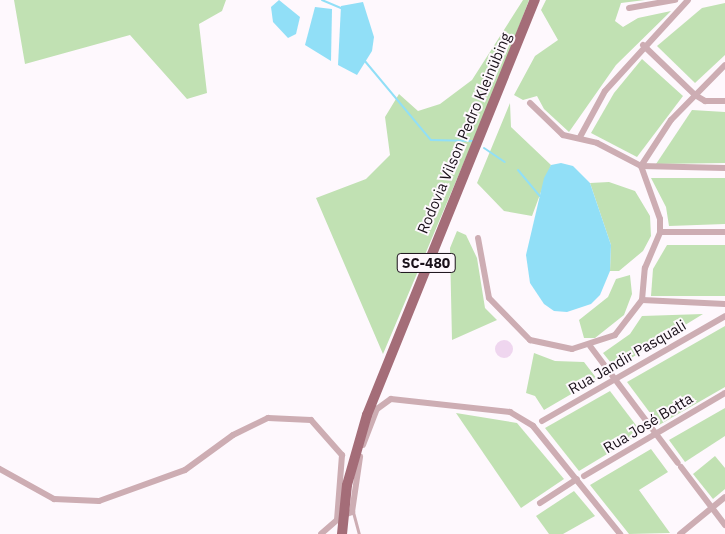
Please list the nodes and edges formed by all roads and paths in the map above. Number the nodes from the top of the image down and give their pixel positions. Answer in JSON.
{"nodes":[{"id":1,"x":535,"y":0,"type":"edge"},
{"id":2,"x":675,"y":0,"type":"edge"},
{"id":3,"x":688,"y":0,"type":"edge"},
{"id":4,"x":629,"y":8,"type":"dead end"},
{"id":5,"x":644,"y":45,"type":"junction"},
{"id":6,"x":725,"y":65,"type":"edge"},
{"id":7,"x":695,"y":95,"type":"junction"},
{"id":8,"x":725,"y":101,"type":"edge"},
{"id":9,"x":530,"y":103,"type":"dead end"},
{"id":10,"x":580,"y":137,"type":"junction"},
{"id":11,"x":641,"y":166,"type":"junction"},
{"id":12,"x":725,"y":168,"type":"edge"},
{"id":13,"x":660,"y":232,"type":"junction"},
{"id":14,"x":725,"y":232,"type":"edge"},
{"id":15,"x":478,"y":238,"type":"dead end"},
{"id":16,"x":642,"y":300,"type":"junction"},
{"id":17,"x":725,"y":304,"type":"edge"},
{"id":18,"x":725,"y":316,"type":"edge"},
{"id":19,"x":590,"y":346,"type":"junction"},
{"id":20,"x":615,"y":378,"type":"junction"},
{"id":21,"x":725,"y":392,"type":"edge"},
{"id":22,"x":542,"y":421,"type":"dead end"},
{"id":23,"x":656,"y":433,"type":"junction"},
{"id":24,"x":0,"y":470,"type":"edge"},
{"id":25,"x":584,"y":476,"type":"dead end"},
{"id":26,"x":577,"y":480,"type":"junction"},
{"id":27,"x":725,"y":497,"type":"edge"},
{"id":28,"x":540,"y":503,"type":"dead end"},
{"id":29,"x":712,"y":508,"type":"junction"},
{"id":30,"x":344,"y":516,"type":"junction"},
{"id":31,"x":725,"y":525,"type":"edge"},
{"id":32,"x":320,"y":534,"type":"edge"},
{"id":33,"x":342,"y":534,"type":"edge"},
{"id":34,"x":359,"y":534,"type":"edge"},
{"id":35,"x":620,"y":534,"type":"edge"},
{"id":36,"x":680,"y":534,"type":"edge"}],
"edges":[{"from":1,"to":30,"type":"main road","name":"Rodovia Vilson Pedro Kleinübing","number":"SC-480"},
{"from":2,"to":4,"type":"street"},
{"from":3,"to":5,"type":"street"},
{"from":5,"to":7,"type":"street"},
{"from":5,"to":10,"type":"street"},
{"from":6,"to":7,"type":"street"},
{"from":7,"to":8,"type":"street"},
{"from":7,"to":11,"type":"street"},
{"from":9,"to":10,"type":"street"},
{"from":10,"to":11,"type":"street"},
{"from":11,"to":12,"type":"street"},
{"from":11,"to":13,"type":"street"},
{"from":13,"to":14,"type":"street"},
{"from":13,"to":16,"type":"street"},
{"from":15,"to":19,"type":"street"},
{"from":16,"to":17,"type":"street"},
{"from":16,"to":19,"type":"street"},
{"from":18,"to":20,"type":"street","name":"Rua Jandir Pasquali"},
{"from":19,"to":20,"type":"street"},
{"from":20,"to":22,"type":"street","name":"Rua Jandir Pasquali"},
{"from":20,"to":23,"type":"street"},
{"from":21,"to":23,"type":"street","name":"Rua José Botta"},
{"from":23,"to":25,"type":"street","name":"Rua José Botta"},
{"from":23,"to":29,"type":"street"},
{"from":24,"to":30,"type":"street"},
{"from":26,"to":28,"type":"street"},
{"from":26,"to":30,"type":"street"},
{"from":26,"to":35,"type":"street"},
{"from":27,"to":29,"type":"street"},
{"from":29,"to":31,"type":"street"},
{"from":29,"to":36,"type":"street"},
{"from":30,"to":32,"type":"street"},
{"from":30,"to":33,"type":"main road","name":"Rodovia Vilson Pedro Kleinübing","number":"SC-480"},
{"from":30,"to":34,"type":"lane"}]}
